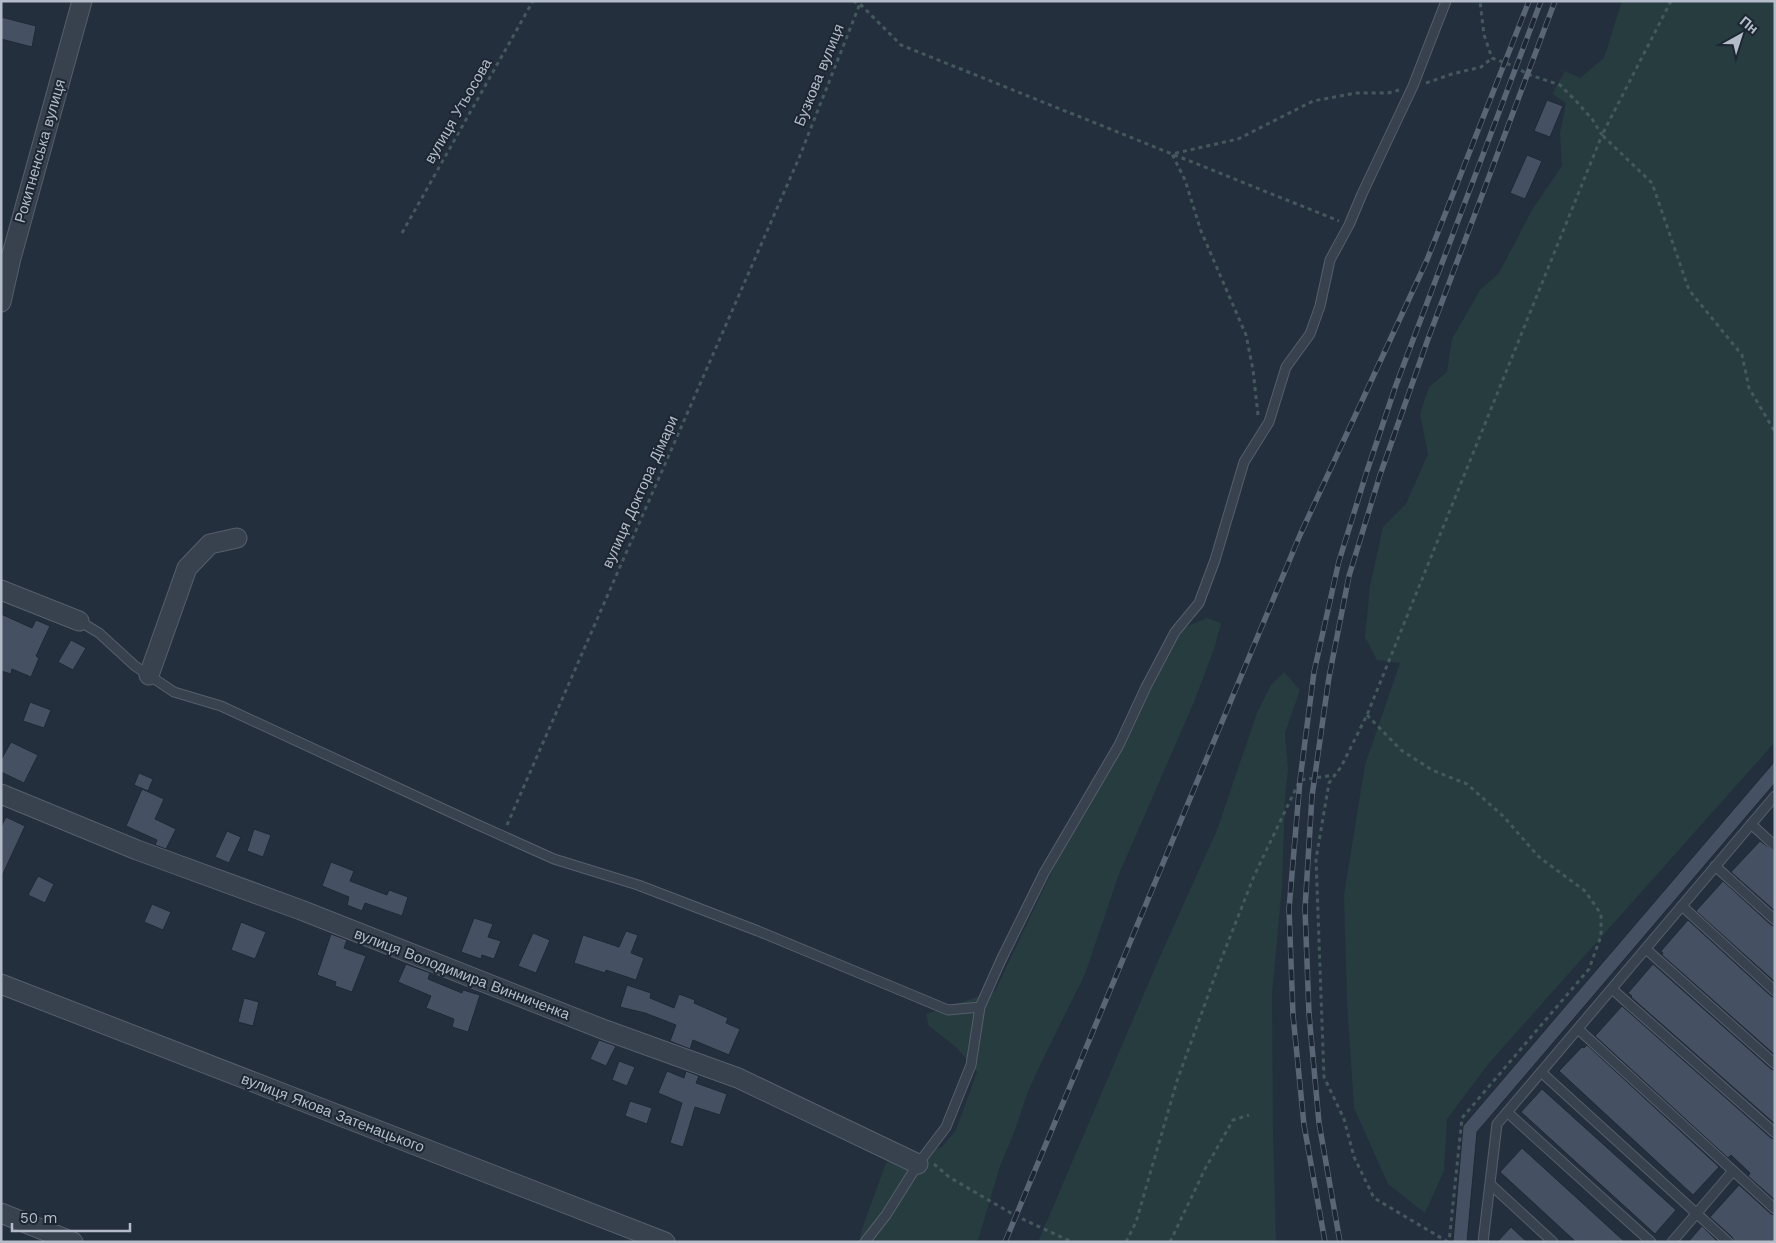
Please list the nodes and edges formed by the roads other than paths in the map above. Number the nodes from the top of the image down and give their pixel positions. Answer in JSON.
{"nodes":[{"id":1,"x":82,"y":1,"type":"edge"},
{"id":2,"x":1446,"y":1,"type":"edge"},
{"id":3,"x":1,"y":302,"type":"edge"},
{"id":4,"x":238,"y":538,"type":"dead end"},
{"id":5,"x":1,"y":590,"type":"edge"},
{"id":6,"x":79,"y":621,"type":"joint"},
{"id":7,"x":149,"y":675,"type":"junction"},
{"id":8,"x":1,"y":794,"type":"edge"},
{"id":9,"x":1775,"y":796,"type":"edge"},
{"id":10,"x":1751,"y":824,"type":"junction"},
{"id":11,"x":1775,"y":846,"type":"edge"},
{"id":12,"x":1715,"y":866,"type":"junction"},
{"id":13,"x":1682,"y":906,"type":"junction"},
{"id":14,"x":1775,"y":920,"type":"edge"},
{"id":15,"x":1646,"y":948,"type":"junction"},
{"id":16,"x":1,"y":984,"type":"edge"},
{"id":17,"x":1612,"y":988,"type":"junction"},
{"id":18,"x":1775,"y":991,"type":"edge"},
{"id":19,"x":980,"y":1007,"type":"junction"},
{"id":20,"x":1578,"y":1028,"type":"junction"},
{"id":21,"x":1775,"y":1064,"type":"edge"},
{"id":22,"x":1541,"y":1072,"type":"junction"},
{"id":23,"x":1508,"y":1112,"type":"junction"},
{"id":24,"x":1775,"y":1133,"type":"edge"},
{"id":25,"x":922,"y":1160,"type":"junction"},
{"id":26,"x":1733,"y":1171,"type":"junction"},
{"id":27,"x":1490,"y":1184,"type":"junction"},
{"id":28,"x":1775,"y":1209,"type":"edge"},
{"id":29,"x":1,"y":1213,"type":"edge"},
{"id":30,"x":1696,"y":1213,"type":"junction"},
{"id":31,"x":73,"y":1242,"type":"edge"},
{"id":32,"x":665,"y":1242,"type":"edge"},
{"id":33,"x":865,"y":1242,"type":"edge"},
{"id":34,"x":1483,"y":1242,"type":"edge"},
{"id":35,"x":1553,"y":1242,"type":"edge"},
{"id":36,"x":1651,"y":1242,"type":"edge"},
{"id":37,"x":1672,"y":1242,"type":"edge"},
{"id":38,"x":1728,"y":1242,"type":"edge"}],
"edges":[{"from":1,"to":3,"type":"street","name":"Рокитненська вулиця"},
{"from":2,"to":19,"type":"lane"},
{"from":4,"to":7,"type":"street"},
{"from":5,"to":6,"type":"street"},
{"from":6,"to":7,"type":"lane"},
{"from":7,"to":19,"type":"lane"},
{"from":8,"to":25,"type":"street","name":"вулиця Володимира Винниченка"},
{"from":9,"to":10,"type":"lane"},
{"from":10,"to":11,"type":"lane"},
{"from":10,"to":12,"type":"lane"},
{"from":12,"to":13,"type":"lane"},
{"from":12,"to":14,"type":"lane"},
{"from":13,"to":15,"type":"lane"},
{"from":13,"to":18,"type":"lane"},
{"from":15,"to":17,"type":"lane"},
{"from":15,"to":21,"type":"lane"},
{"from":16,"to":32,"type":"street","name":"вулиця Якова Затенацького"},
{"from":17,"to":20,"type":"lane"},
{"from":17,"to":24,"type":"lane"},
{"from":19,"to":25,"type":"lane"},
{"from":20,"to":22,"type":"lane"},
{"from":20,"to":26,"type":"lane"},
{"from":22,"to":23,"type":"lane"},
{"from":22,"to":30,"type":"lane"},
{"from":23,"to":27,"type":"lane"},
{"from":23,"to":36,"type":"lane"},
{"from":25,"to":33,"type":"lane"},
{"from":26,"to":28,"type":"lane"},
{"from":26,"to":30,"type":"lane"},
{"from":27,"to":34,"type":"lane"},
{"from":27,"to":35,"type":"lane"},
{"from":29,"to":31,"type":"street"},
{"from":30,"to":37,"type":"lane"},
{"from":30,"to":38,"type":"lane"}]}
